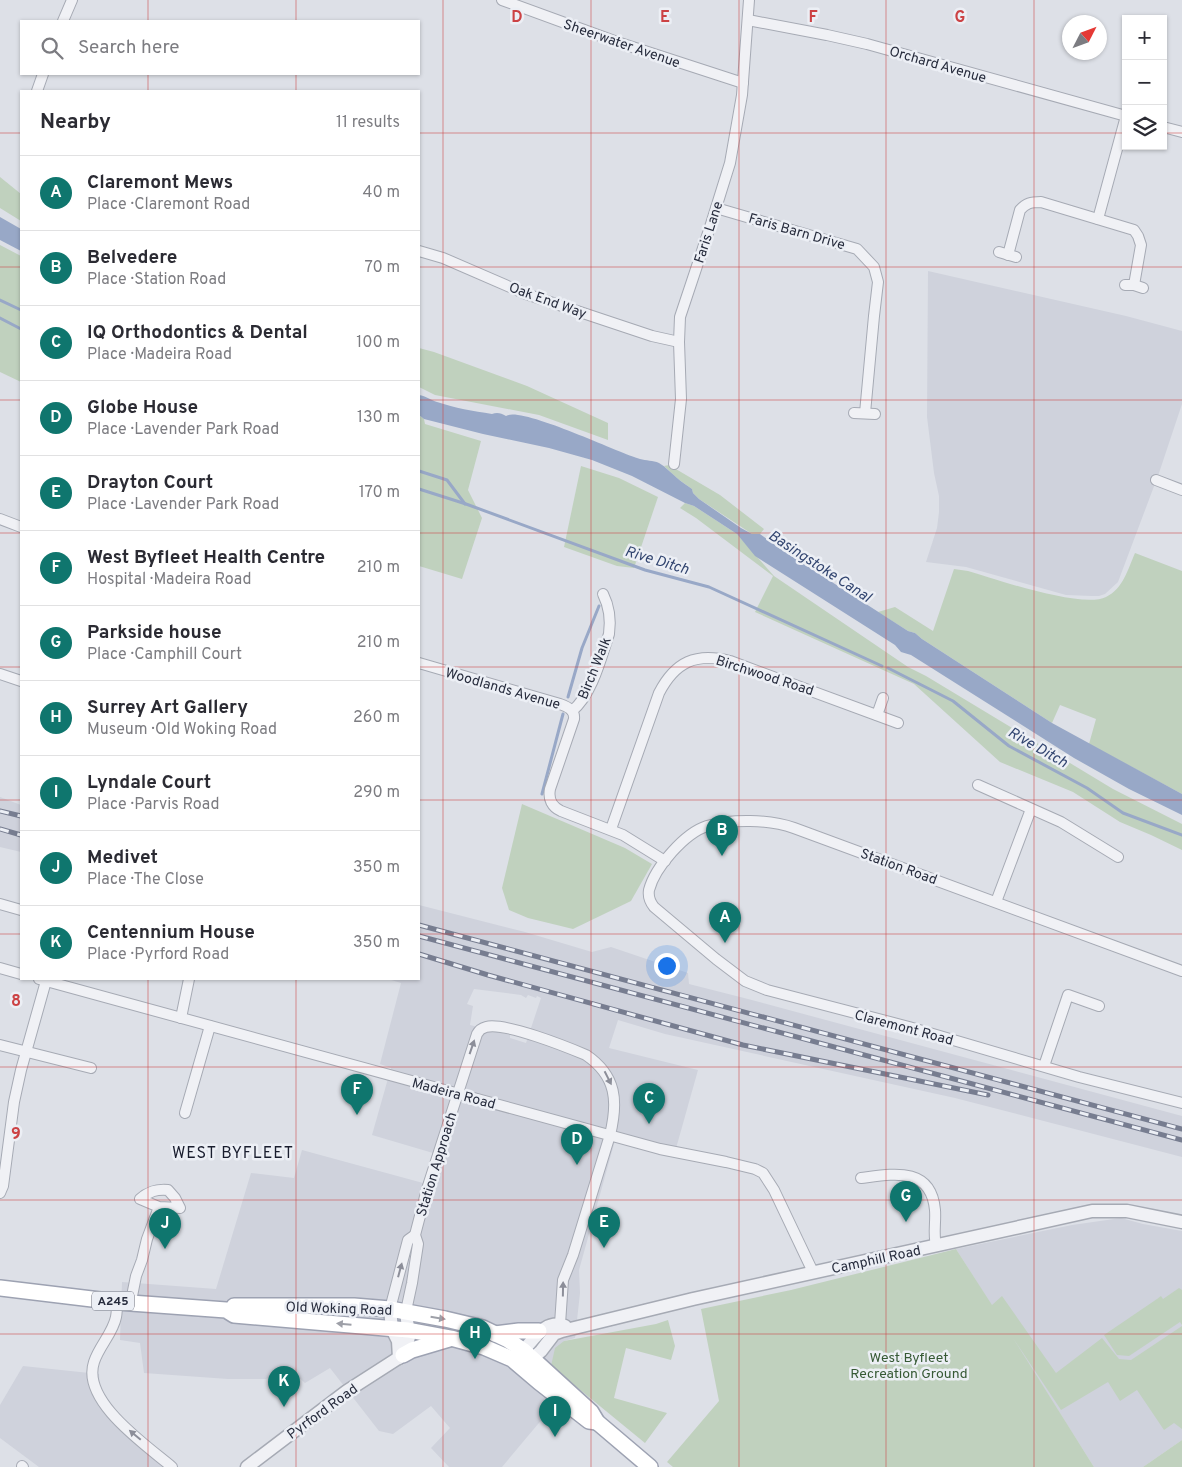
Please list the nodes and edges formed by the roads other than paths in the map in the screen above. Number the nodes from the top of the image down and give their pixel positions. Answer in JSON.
{"nodes":[{"id":1,"x":72,"y":0,"type":"edge"},
{"id":2,"x":502,"y":0,"type":"edge"},
{"id":3,"x":749,"y":0,"type":"edge"},
{"id":4,"x":63,"y":20,"type":"edge"},
{"id":5,"x":748,"y":20,"type":"junction"},
{"id":6,"x":43,"y":75,"type":"edge"},
{"id":7,"x":743,"y":83,"type":"junction"},
{"id":8,"x":37,"y":90,"type":"edge"},
{"id":9,"x":1122,"y":115,"type":"edge"},
{"id":10,"x":1167,"y":128,"type":"edge"},
{"id":11,"x":1122,"y":131,"type":"edge"},
{"id":12,"x":1182,"y":132,"type":"edge"},
{"id":13,"x":716,"y":208,"type":"junction"},
{"id":14,"x":1098,"y":219,"type":"junction"},
{"id":15,"x":420,"y":251,"type":"edge"},
{"id":16,"x":1008,"y":255,"type":"dead end"},
{"id":17,"x":1134,"y":286,"type":"dead end"},
{"id":18,"x":679,"y":342,"type":"junction"},
{"id":19,"x":854,"y":413,"type":"dead end"},
{"id":20,"x":674,"y":464,"type":"dead end"},
{"id":21,"x":1156,"y":480,"type":"dead end"},
{"id":22,"x":1182,"y":490,"type":"edge"},
{"id":23,"x":0,"y":519,"type":"edge"},
{"id":24,"x":20,"y":527,"type":"edge"},
{"id":25,"x":603,"y":594,"type":"dead end"},
{"id":26,"x":420,"y":664,"type":"edge"},
{"id":27,"x":0,"y":674,"type":"edge"},
{"id":28,"x":20,"y":681,"type":"edge"},
{"id":29,"x":883,"y":698,"type":"dead end"},
{"id":30,"x":572,"y":711,"type":"junction"},
{"id":31,"x":877,"y":715,"type":"junction"},
{"id":32,"x":898,"y":723,"type":"dead end"},
{"id":33,"x":978,"y":786,"type":"dead end"},
{"id":34,"x":1031,"y":809,"type":"junction"},
{"id":35,"x":611,"y":829,"type":"junction"},
{"id":36,"x":1118,"y":857,"type":"dead end"},
{"id":37,"x":665,"y":861,"type":"junction"},
{"id":38,"x":650,"y":902,"type":"joint"},
{"id":39,"x":996,"y":902,"type":"junction"},
{"id":40,"x":0,"y":904,"type":"edge"},
{"id":41,"x":20,"y":910,"type":"edge"},
{"id":42,"x":0,"y":968,"type":"edge"},
{"id":43,"x":1182,"y":971,"type":"edge"},
{"id":44,"x":20,"y":974,"type":"edge"},
{"id":45,"x":42,"y":980,"type":"edge"},
{"id":46,"x":189,"y":980,"type":"edge"},
{"id":47,"x":1099,"y":1006,"type":"dead end"},
{"id":48,"x":180,"y":1018,"type":"junction"},
{"id":49,"x":210,"y":1026,"type":"junction"},
{"id":50,"x":0,"y":1044,"type":"edge"},
{"id":51,"x":26,"y":1051,"type":"junction"},
{"id":52,"x":1044,"y":1066,"type":"junction"},
{"id":53,"x":91,"y":1068,"type":"dead end"},
{"id":54,"x":457,"y":1093,"type":"junction"},
{"id":55,"x":1182,"y":1103,"type":"edge"},
{"id":56,"x":184,"y":1113,"type":"dead end"},
{"id":57,"x":610,"y":1135,"type":"junction"},
{"id":58,"x":861,"y":1178,"type":"dead end"},
{"id":59,"x":0,"y":1193,"type":"edge"},
{"id":60,"x":158,"y":1207,"type":"dead end"},
{"id":61,"x":1182,"y":1222,"type":"edge"},
{"id":62,"x":415,"y":1235,"type":"junction"},
{"id":63,"x":936,"y":1246,"type":"junction"},
{"id":64,"x":813,"y":1272,"type":"junction"},
{"id":65,"x":0,"y":1288,"type":"edge"},
{"id":66,"x":124,"y":1302,"type":"junction"},
{"id":67,"x":390,"y":1309,"type":"junction"},
{"id":68,"x":226,"y":1310,"type":"junction"},
{"id":69,"x":406,"y":1311,"type":"junction"},
{"id":70,"x":566,"y":1326,"type":"junction"},
{"id":71,"x":392,"y":1329,"type":"junction"},
{"id":72,"x":408,"y":1330,"type":"junction"},
{"id":73,"x":539,"y":1332,"type":"junction"},
{"id":74,"x":495,"y":1334,"type":"junction"},
{"id":75,"x":451,"y":1338,"type":"junction"},
{"id":76,"x":401,"y":1356,"type":"junction"},
{"id":77,"x":523,"y":1359,"type":"junction"},
{"id":78,"x":172,"y":1467,"type":"edge"},
{"id":79,"x":247,"y":1467,"type":"edge"},
{"id":80,"x":650,"y":1467,"type":"edge"}],
"edges":[{"from":1,"to":4,"type":"street"},
{"from":2,"to":7,"type":"street","name":"Sheerwater Avenue"},
{"from":3,"to":5,"type":"street","name":"Faris Lane"},
{"from":5,"to":7,"type":"street","name":"Faris Lane"},
{"from":5,"to":9,"type":"street","name":"Orchard Avenue"},
{"from":6,"to":8,"type":"street"},
{"from":7,"to":13,"type":"street","name":"Faris Lane"},
{"from":10,"to":12,"type":"street"},
{"from":11,"to":14,"type":"street"},
{"from":13,"to":18,"type":"street","name":"Faris Lane"},
{"from":13,"to":19,"type":"street","name":"Faris Barn Drive"},
{"from":14,"to":16,"type":"street"},
{"from":14,"to":17,"type":"street"},
{"from":15,"to":18,"type":"street","name":"Oak End Way"},
{"from":18,"to":20,"type":"street","name":"Faris Lane"},
{"from":21,"to":22,"type":"street"},
{"from":23,"to":24,"type":"street"},
{"from":25,"to":30,"type":"street","name":"Birch Walk"},
{"from":26,"to":30,"type":"street","name":"Woodlands Avenue"},
{"from":27,"to":28,"type":"street"},
{"from":29,"to":31,"type":"street"},
{"from":30,"to":35,"type":"street","name":"Woodlands Avenue"},
{"from":31,"to":32,"type":"street","name":"Birchwood Road"},
{"from":31,"to":35,"type":"street","name":"Birchwood Road"},
{"from":33,"to":34,"type":"street"},
{"from":34,"to":36,"type":"street"},
{"from":34,"to":39,"type":"street"},
{"from":35,"to":37,"type":"street","name":"Woodlands Avenue"},
{"from":37,"to":38,"type":"street","name":"Station Road"},
{"from":37,"to":39,"type":"street","name":"Station Road"},
{"from":38,"to":52,"type":"street","name":"Claremont Road"},
{"from":39,"to":43,"type":"street","name":"Station Road"},
{"from":40,"to":41,"type":"street"},
{"from":42,"to":44,"type":"street"},
{"from":45,"to":48,"type":"street","name":"Madeira Road"},
{"from":45,"to":51,"type":"street"},
{"from":46,"to":48,"type":"street"},
{"from":47,"to":52,"type":"street"},
{"from":48,"to":49,"type":"street","name":"Madeira Road"},
{"from":49,"to":54,"type":"street","name":"Madeira Road"},
{"from":49,"to":56,"type":"street"},
{"from":50,"to":51,"type":"street"},
{"from":51,"to":53,"type":"street"},
{"from":51,"to":59,"type":"street"},
{"from":52,"to":55,"type":"street","name":"Claremont Road"},
{"from":54,"to":57,"type":"street","name":"Madeira Road"},
{"from":54,"to":57,"type":"street","name":"Station Approach","one_way":true},
{"from":54,"to":62,"type":"street","name":"Station Approach"},
{"from":57,"to":64,"type":"street","name":"Madeira Road"},
{"from":70,"to":57,"type":"street","one_way":true},
{"from":58,"to":63,"type":"street"},
{"from":60,"to":66,"type":"street"},
{"from":61,"to":63,"type":"street","name":"Camphill Road"},
{"from":67,"to":62,"type":"street","name":"Station Approach","one_way":true},
{"from":62,"to":69,"type":"street","name":"Station Approach"},
{"from":63,"to":64,"type":"street","name":"Camphill Road"},
{"from":64,"to":70,"type":"street","name":"Camphill Road"},
{"from":65,"to":66,"type":"main road","name":"Old Woking Road","number":"A245"},
{"from":66,"to":68,"type":"main road","name":"Old Woking Road","number":"A245"},
{"from":78,"to":66,"type":"street","one_way":true},
{"from":67,"to":68,"type":"main road","name":"Old Woking Road","number":"A245"},
{"from":67,"to":69,"type":"main road","name":"Old Woking Road","number":"A245"},
{"from":67,"to":71,"type":"street"},
{"from":71,"to":68,"type":"main road","name":"Old Woking Road","number":"A245","one_way":true},
{"from":69,"to":72,"type":"street"},
{"from":69,"to":74,"type":"main road","name":"Old Woking Road","number":"A245","one_way":true},
{"from":70,"to":73,"type":"street","name":"Camphill Road"},
{"from":70,"to":77,"type":"street","name":"Camphill Road"},
{"from":71,"to":72,"type":"main road","name":"Old Woking Road","number":"A245"},
{"from":71,"to":76,"type":"street"},
{"from":72,"to":75,"type":"main road","name":"Old Woking Road","number":"A245"},
{"from":72,"to":76,"type":"street"},
{"from":73,"to":74,"type":"main road"},
{"from":73,"to":77,"type":"street"},
{"from":74,"to":77,"type":"main road","name":"Old Woking Road","number":"A245"},
{"from":75,"to":76,"type":"main road"},
{"from":75,"to":77,"type":"main road","name":"Old Woking Road","number":"A245"},
{"from":76,"to":79,"type":"street","name":"Pyrford Road"},
{"from":77,"to":80,"type":"main road","number":"A245"}]}
